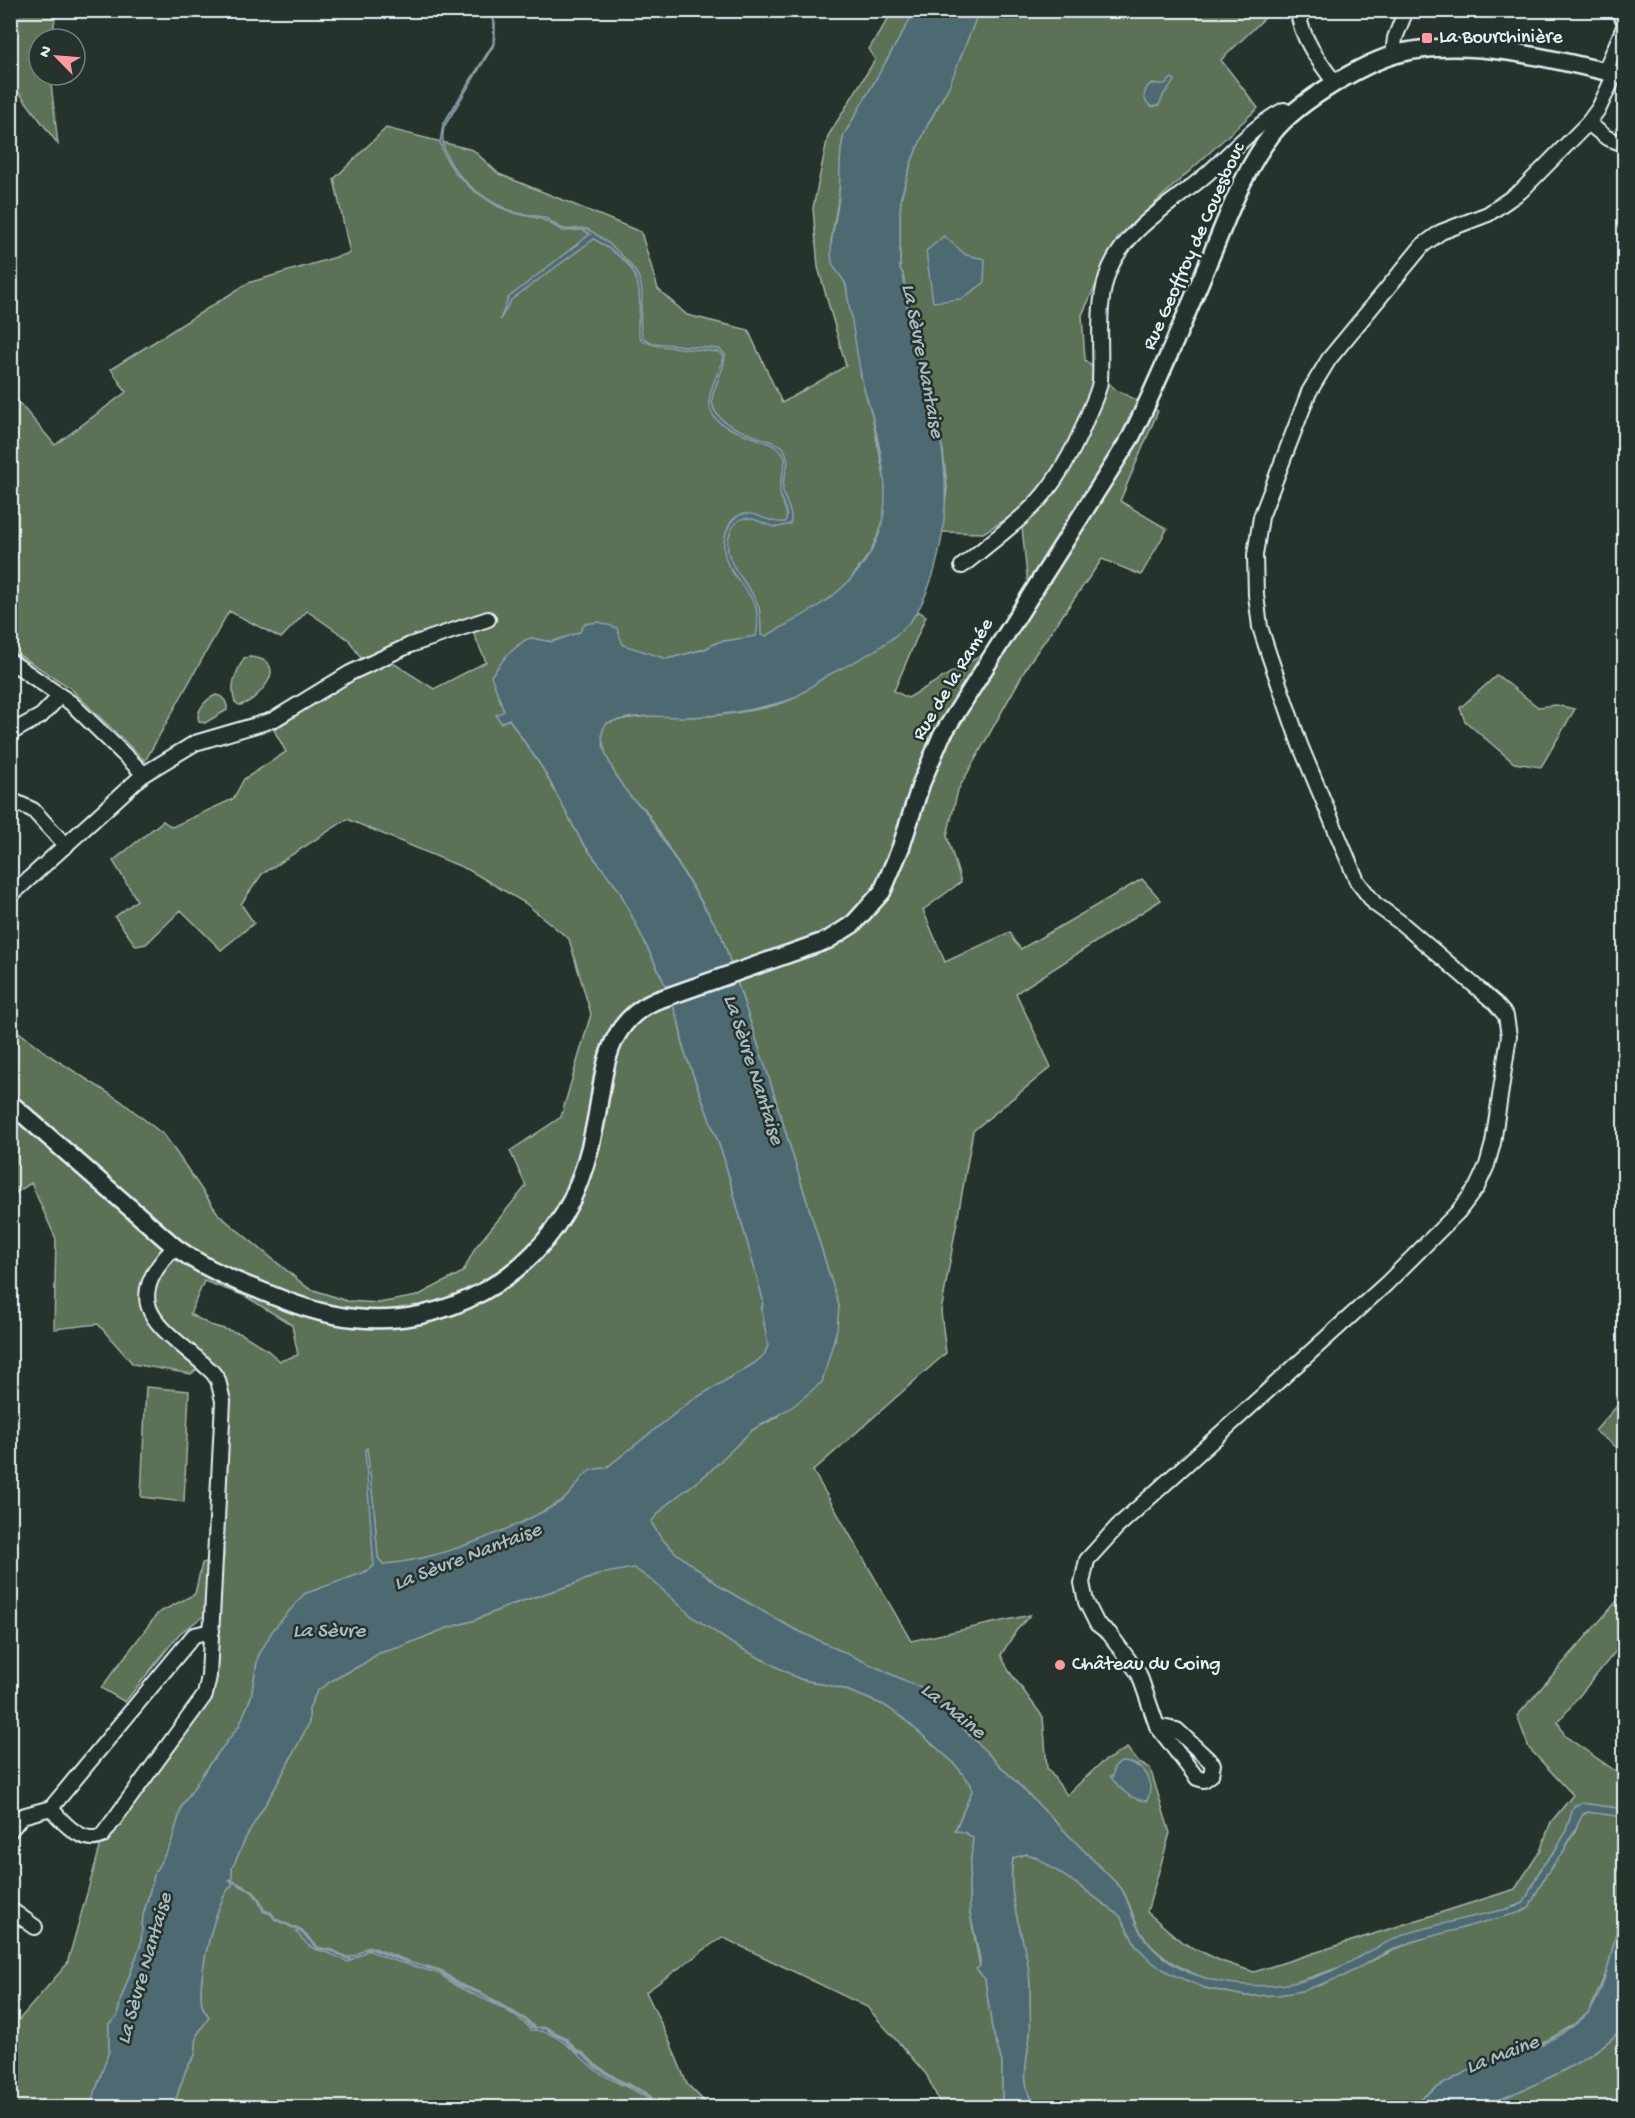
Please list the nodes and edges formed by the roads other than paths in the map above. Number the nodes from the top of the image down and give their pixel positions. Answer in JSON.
{"nodes":[{"id":1,"x":1406,"y":10,"type":"edge"},
{"id":2,"x":1617,"y":10,"type":"edge"},
{"id":3,"x":1298,"y":14,"type":"edge"},
{"id":4,"x":1624,"y":20,"type":"edge"},
{"id":5,"x":1624,"y":27,"type":"edge"},
{"id":6,"x":1393,"y":55,"type":"junction"},
{"id":7,"x":1615,"y":73,"type":"edge"},
{"id":8,"x":1335,"y":83,"type":"junction"},
{"id":9,"x":1290,"y":113,"type":"junction"},
{"id":10,"x":1588,"y":123,"type":"junction"},
{"id":11,"x":1624,"y":144,"type":"edge"},
{"id":12,"x":1151,"y":397,"type":"joint"},
{"id":13,"x":962,"y":566,"type":"dead end"},
{"id":14,"x":488,"y":619,"type":"dead end"},
{"id":15,"x":10,"y":662,"type":"edge"},
{"id":16,"x":60,"y":696,"type":"junction"},
{"id":17,"x":10,"y":733,"type":"edge"},
{"id":18,"x":144,"y":774,"type":"junction"},
{"id":19,"x":11,"y":800,"type":"edge"},
{"id":20,"x":66,"y":846,"type":"junction"},
{"id":21,"x":10,"y":896,"type":"edge"},
{"id":22,"x":10,"y":1103,"type":"edge"},
{"id":23,"x":174,"y":1247,"type":"junction"},
{"id":24,"x":212,"y":1631,"type":"junction"},
{"id":25,"x":1157,"y":1726,"type":"dead end"},
{"id":26,"x":51,"y":1808,"type":"junction"},
{"id":27,"x":10,"y":1831,"type":"edge"},
{"id":28,"x":10,"y":1909,"type":"edge"},
{"id":29,"x":35,"y":1927,"type":"dead end"}],
"edges":[{"from":1,"to":6,"type":"street"},
{"from":2,"to":4,"type":"street"},
{"from":3,"to":8,"type":"street"},
{"from":5,"to":7,"type":"street"},
{"from":6,"to":7,"type":"main road","name":"Rue Geoffroy de Couesbouc"},
{"from":6,"to":8,"type":"main road","name":"Rue Geoffroy de Couesbouc"},
{"from":7,"to":10,"type":"street"},
{"from":8,"to":9,"type":"main road","name":"Rue Geoffroy de Couesbouc"},
{"from":9,"to":12,"type":"main road","name":"Rue Geoffroy de Couesbouc"},
{"from":9,"to":13,"type":"street"},
{"from":10,"to":11,"type":"street"},
{"from":10,"to":25,"type":"street"},
{"from":12,"to":23,"type":"main road","name":"Rue de la Ramée"},
{"from":14,"to":18,"type":"street"},
{"from":15,"to":16,"type":"street"},
{"from":16,"to":17,"type":"street"},
{"from":16,"to":18,"type":"street"},
{"from":18,"to":20,"type":"street"},
{"from":19,"to":20,"type":"street"},
{"from":20,"to":21,"type":"street"},
{"from":22,"to":23,"type":"main road","name":"Rue de la Ramée"},
{"from":23,"to":24,"type":"street"},
{"from":24,"to":26,"type":"street"},
{"from":24,"to":26,"type":"street"},
{"from":26,"to":27,"type":"street"},
{"from":28,"to":29,"type":"street"}]}
